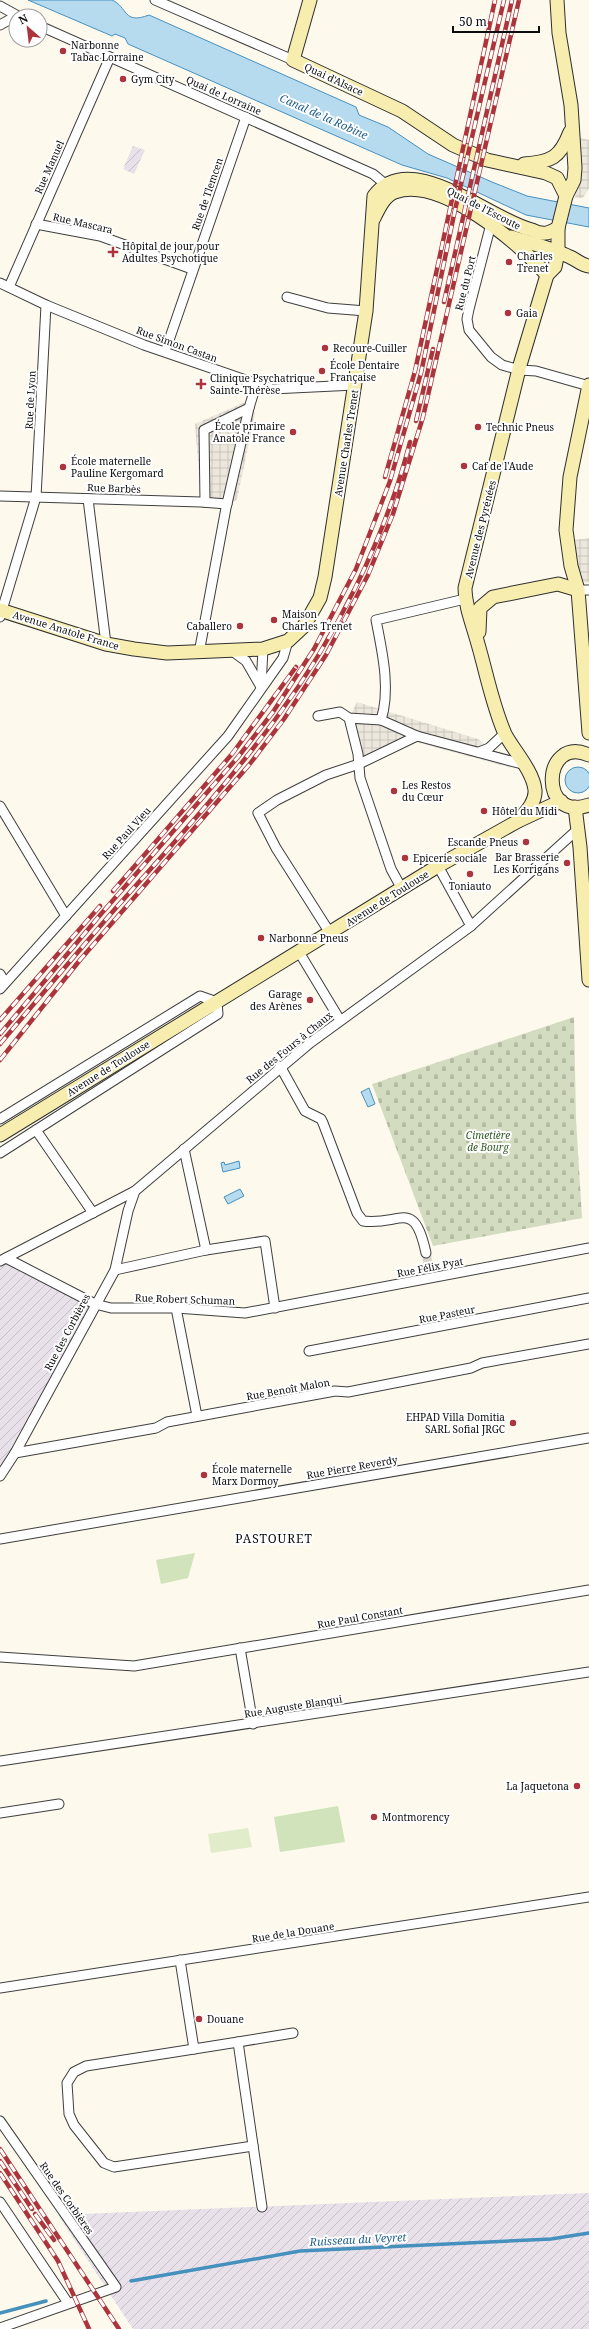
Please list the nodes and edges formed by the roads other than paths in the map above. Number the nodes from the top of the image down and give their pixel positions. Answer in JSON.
{"nodes":[{"id":1,"x":155,"y":0,"type":"edge"},
{"id":2,"x":310,"y":0,"type":"edge"},
{"id":3,"x":556,"y":0,"type":"edge"},
{"id":4,"x":48,"y":30,"type":"edge"},
{"id":5,"x":110,"y":57,"type":"junction"},
{"id":6,"x":293,"y":60,"type":"junction"},
{"id":7,"x":246,"y":117,"type":"junction"},
{"id":8,"x":571,"y":128,"type":"junction"},
{"id":9,"x":508,"y":165,"type":"junction"},
{"id":10,"x":390,"y":188,"type":"junction"},
{"id":11,"x":566,"y":196,"type":"junction"},
{"id":12,"x":374,"y":219,"type":"joint"},
{"id":13,"x":36,"y":224,"type":"junction"},
{"id":14,"x":491,"y":224,"type":"junction"},
{"id":15,"x":558,"y":228,"type":"junction"},
{"id":16,"x":507,"y":236,"type":"junction"},
{"id":17,"x":558,"y":252,"type":"junction"},
{"id":18,"x":572,"y":257,"type":"junction"},
{"id":19,"x":589,"y":266,"type":"edge"},
{"id":20,"x":192,"y":269,"type":"junction"},
{"id":21,"x":547,"y":275,"type":"junction"},
{"id":22,"x":4,"y":285,"type":"edge"},
{"id":23,"x":286,"y":297,"type":"dead end"},
{"id":24,"x":46,"y":305,"type":"junction"},
{"id":25,"x":366,"y":311,"type":"junction"},
{"id":26,"x":167,"y":346,"type":"dead end"},
{"id":27,"x":520,"y":370,"type":"junction"},
{"id":28,"x":256,"y":385,"type":"junction"},
{"id":29,"x":355,"y":386,"type":"junction"},
{"id":30,"x":589,"y":386,"type":"edge"},
{"id":31,"x":249,"y":408,"type":"junction"},
{"id":32,"x":0,"y":496,"type":"edge"},
{"id":33,"x":36,"y":497,"type":"junction"},
{"id":34,"x":88,"y":499,"type":"junction"},
{"id":35,"x":205,"y":502,"type":"junction"},
{"id":36,"x":227,"y":504,"type":"junction"},
{"id":37,"x":583,"y":590,"type":"edge"},
{"id":38,"x":465,"y":599,"type":"junction"},
{"id":39,"x":1,"y":613,"type":"edge"},
{"id":40,"x":292,"y":638,"type":"junction"},
{"id":41,"x":478,"y":643,"type":"junction"},
{"id":42,"x":106,"y":644,"type":"junction"},
{"id":43,"x":268,"y":648,"type":"junction"},
{"id":44,"x":231,"y":650,"type":"junction"},
{"id":45,"x":198,"y":653,"type":"junction"},
{"id":46,"x":277,"y":665,"type":"junction"},
{"id":47,"x":261,"y":687,"type":"junction"},
{"id":48,"x":318,"y":716,"type":"dead end"},
{"id":49,"x":350,"y":718,"type":"junction"},
{"id":50,"x":381,"y":720,"type":"junction"},
{"id":51,"x":505,"y":733,"type":"junction"},
{"id":52,"x":589,"y":733,"type":"edge"},
{"id":53,"x":417,"y":736,"type":"junction"},
{"id":54,"x":479,"y":752,"type":"junction"},
{"id":55,"x":589,"y":755,"type":"edge"},
{"id":56,"x":359,"y":764,"type":"junction"},
{"id":57,"x":525,"y":767,"type":"junction"},
{"id":58,"x":552,"y":787,"type":"junction"},
{"id":59,"x":560,"y":801,"type":"junction"},
{"id":60,"x":589,"y":805,"type":"edge"},
{"id":61,"x":0,"y":806,"type":"edge"},
{"id":62,"x":576,"y":807,"type":"junction"},
{"id":63,"x":518,"y":820,"type":"junction"},
{"id":64,"x":578,"y":830,"type":"junction"},
{"id":65,"x":438,"y":866,"type":"junction"},
{"id":66,"x":402,"y":889,"type":"junction"},
{"id":67,"x":66,"y":916,"type":"junction"},
{"id":68,"x":471,"y":926,"type":"junction"},
{"id":69,"x":330,"y":933,"type":"junction"},
{"id":70,"x":299,"y":952,"type":"junction"},
{"id":71,"x":589,"y":958,"type":"edge"},
{"id":72,"x":589,"y":968,"type":"edge"},
{"id":73,"x":0,"y":974,"type":"edge"},
{"id":74,"x":589,"y":980,"type":"edge"},
{"id":75,"x":3,"y":986,"type":"edge"},
{"id":76,"x":218,"y":1002,"type":"junction"},
{"id":77,"x":340,"y":1020,"type":"junction"},
{"id":78,"x":280,"y":1066,"type":"junction"},
{"id":79,"x":0,"y":1119,"type":"edge"},
{"id":80,"x":36,"y":1130,"type":"junction"},
{"id":81,"x":0,"y":1135,"type":"edge"},
{"id":82,"x":184,"y":1148,"type":"junction"},
{"id":83,"x":0,"y":1153,"type":"edge"},
{"id":84,"x":135,"y":1191,"type":"junction"},
{"id":85,"x":93,"y":1213,"type":"junction"},
{"id":86,"x":589,"y":1248,"type":"edge"},
{"id":87,"x":206,"y":1250,"type":"junction"},
{"id":88,"x":426,"y":1253,"type":"tunnel mouth"},
{"id":89,"x":3,"y":1259,"type":"edge"},
{"id":90,"x":115,"y":1270,"type":"junction"},
{"id":91,"x":589,"y":1298,"type":"edge"},
{"id":92,"x":95,"y":1304,"type":"junction"},
{"id":93,"x":176,"y":1308,"type":"junction"},
{"id":94,"x":275,"y":1308,"type":"junction"},
{"id":95,"x":589,"y":1344,"type":"edge"},
{"id":96,"x":309,"y":1351,"type":"dead end"},
{"id":97,"x":197,"y":1416,"type":"junction"},
{"id":98,"x":589,"y":1438,"type":"edge"},
{"id":99,"x":15,"y":1453,"type":"junction"},
{"id":100,"x":0,"y":1476,"type":"edge"},
{"id":101,"x":0,"y":1539,"type":"edge"},
{"id":102,"x":589,"y":1590,"type":"edge"},
{"id":103,"x":240,"y":1648,"type":"junction"},
{"id":104,"x":0,"y":1657,"type":"edge"},
{"id":105,"x":589,"y":1672,"type":"edge"},
{"id":106,"x":253,"y":1724,"type":"junction"},
{"id":107,"x":0,"y":1761,"type":"edge"},
{"id":108,"x":59,"y":1804,"type":"dead end"},
{"id":109,"x":0,"y":1813,"type":"edge"},
{"id":110,"x":589,"y":1897,"type":"edge"},
{"id":111,"x":180,"y":1960,"type":"junction"},
{"id":112,"x":0,"y":1988,"type":"edge"},
{"id":113,"x":293,"y":2033,"type":"dead end"},
{"id":114,"x":238,"y":2042,"type":"junction"},
{"id":115,"x":194,"y":2049,"type":"junction"},
{"id":116,"x":0,"y":2121,"type":"edge"},
{"id":117,"x":253,"y":2146,"type":"junction"},
{"id":118,"x":0,"y":2202,"type":"edge"},
{"id":119,"x":262,"y":2207,"type":"dead end"},
{"id":120,"x":68,"y":2303,"type":"junction"},
{"id":121,"x":0,"y":2328,"type":"edge"}],
"edges":[{"from":1,"to":6,"type":"street","name":"Quai d'Alsace"},
{"from":2,"to":6,"type":"main road"},
{"from":3,"to":8,"type":"main road","name":"Avenue des Pyrénées"},
{"from":4,"to":5,"type":"street","name":"Quai de Lorraine"},
{"from":5,"to":7,"type":"street","name":"Quai de Lorraine"},
{"from":5,"to":13,"type":"street","name":"Rue Manuel"},
{"from":6,"to":9,"type":"main road","name":"Quai d'Alsace"},
{"from":7,"to":10,"type":"street","name":"Quai de Lorraine"},
{"from":7,"to":20,"type":"street","name":"Rue de Tlemcen"},
{"from":8,"to":9,"type":"main road","name":"Quai d'Alsace"},
{"from":8,"to":11,"type":"main road","name":"Avenue des Pyrénées"},
{"from":9,"to":11,"type":"main road","name":"Quai d'Alsace"},
{"from":10,"to":12,"type":"main road","name":"Quai de l'Escoute"},
{"from":10,"to":14,"type":"main road","name":"Quai de l'Escoute"},
{"from":10,"to":15,"type":"main road","name":"Quai de l'Escoute"},
{"from":11,"to":15,"type":"main road","name":"Avenue des Pyrénées"},
{"from":12,"to":25,"type":"main road","name":"Avenue Charles Trenet"},
{"from":13,"to":20,"type":"street","name":"Rue Mascara"},
{"from":13,"to":22,"type":"street","name":"Rue Manuel"},
{"from":14,"to":16,"type":"main road","name":"Quai de l'Escoute"},
{"from":14,"to":27,"type":"street","name":"Rue du Port"},
{"from":15,"to":17,"type":"main road","name":"Avenue des Pyrénées"},
{"from":15,"to":18,"type":"main road"},
{"from":16,"to":17,"type":"main road","name":"Quai de l'Escoute"},
{"from":16,"to":21,"type":"main road","name":"Quai de l'Escoute"},
{"from":17,"to":18,"type":"main road","name":"Quai de l'Escoute"},
{"from":17,"to":21,"type":"main road","name":"Avenue des Pyrénées"},
{"from":18,"to":19,"type":"main road","name":"Quai de l'Escoute"},
{"from":20,"to":26,"type":"street","name":"Rue de Tlemcen"},
{"from":21,"to":27,"type":"main road","name":"Avenue des Pyrénées"},
{"from":22,"to":24,"type":"street","name":"Rue Simon Castan"},
{"from":23,"to":25,"type":"street"},
{"from":24,"to":28,"type":"street","name":"Rue Simon Castan"},
{"from":24,"to":33,"type":"street","name":"Rue de Lyon"},
{"from":25,"to":29,"type":"main road","name":"Avenue Charles Trenet"},
{"from":27,"to":30,"type":"street","name":"Rue du Port"},
{"from":27,"to":38,"type":"main road","name":"Avenue des Pyrénées"},
{"from":28,"to":29,"type":"street","name":"Rue Simon Castan"},
{"from":28,"to":31,"type":"street"},
{"from":29,"to":40,"type":"main road","name":"Avenue Charles Trenet"},
{"from":30,"to":37,"type":"main road"},
{"from":31,"to":35,"type":"street"},
{"from":31,"to":36,"type":"street"},
{"from":32,"to":33,"type":"street","name":"Rue Barbès"},
{"from":33,"to":34,"type":"street","name":"Rue Barbès"},
{"from":33,"to":39,"type":"street","name":"Rue de Lyon"},
{"from":34,"to":35,"type":"street","name":"Rue Barbès"},
{"from":34,"to":42,"type":"street"},
{"from":35,"to":36,"type":"street","name":"Rue Barbès"},
{"from":36,"to":45,"type":"street"},
{"from":37,"to":41,"type":"main road"},
{"from":37,"to":52,"type":"main road"},
{"from":38,"to":41,"type":"main road","name":"Avenue des Pyrénées"},
{"from":38,"to":50,"type":"street"},
{"from":39,"to":42,"type":"main road","name":"Avenue Anatole France"},
{"from":40,"to":43,"type":"main road","name":"Avenue Anatole France"},
{"from":40,"to":46,"type":"street","name":"Rue Paul Vieu"},
{"from":41,"to":51,"type":"main road","name":"Avenue des Pyrénées"},
{"from":42,"to":45,"type":"main road","name":"Avenue Anatole France"},
{"from":43,"to":44,"type":"main road","name":"Avenue Anatole France"},
{"from":43,"to":46,"type":"street"},
{"from":43,"to":47,"type":"street"},
{"from":44,"to":45,"type":"main road","name":"Avenue Anatole France"},
{"from":44,"to":47,"type":"street"},
{"from":46,"to":47,"type":"street","name":"Rue Paul Vieu"},
{"from":47,"to":67,"type":"street","name":"Rue Paul Vieu"},
{"from":48,"to":49,"type":"street"},
{"from":49,"to":50,"type":"street"},
{"from":49,"to":56,"type":"street"},
{"from":50,"to":53,"type":"street"},
{"from":51,"to":54,"type":"street"},
{"from":51,"to":57,"type":"main road","name":"Avenue des Pyrénées"},
{"from":53,"to":54,"type":"street"},
{"from":53,"to":56,"type":"street"},
{"from":54,"to":57,"type":"street"},
{"from":55,"to":58,"type":"main road"},
{"from":56,"to":66,"type":"street"},
{"from":56,"to":69,"type":"street"},
{"from":57,"to":58,"type":"main road"},
{"from":57,"to":63,"type":"main road","name":"Avenue des Pyrénées"},
{"from":58,"to":59,"type":"main road"},
{"from":59,"to":62,"type":"main road"},
{"from":59,"to":63,"type":"main road","name":"Avenue de Toulouse"},
{"from":60,"to":62,"type":"main road"},
{"from":61,"to":67,"type":"street"},
{"from":62,"to":64,"type":"main road"},
{"from":63,"to":65,"type":"main road","name":"Avenue de Toulouse"},
{"from":64,"to":68,"type":"street","name":"Rue des Fours à Chaux"},
{"from":64,"to":72,"type":"main road"},
{"from":65,"to":66,"type":"main road","name":"Avenue de Toulouse"},
{"from":65,"to":68,"type":"street"},
{"from":66,"to":69,"type":"main road","name":"Avenue de Toulouse"},
{"from":67,"to":75,"type":"street","name":"Rue Paul Vieu"},
{"from":68,"to":77,"type":"street","name":"Rue des Fours à Chaux"},
{"from":69,"to":70,"type":"main road","name":"Avenue de Toulouse"},
{"from":70,"to":76,"type":"main road","name":"Avenue de Toulouse"},
{"from":70,"to":77,"type":"street"},
{"from":71,"to":72,"type":"main road"},
{"from":72,"to":74,"type":"main road"},
{"from":73,"to":75,"type":"street"},
{"from":76,"to":79,"type":"street","name":"Avenue de Toulouse"},
{"from":76,"to":80,"type":"street"},
{"from":76,"to":81,"type":"main road","name":"Avenue de Toulouse"},
{"from":77,"to":78,"type":"street","name":"Rue des Fours à Chaux"},
{"from":78,"to":82,"type":"street","name":"Rue des Fours à Chaux"},
{"from":78,"to":88,"type":"street"},
{"from":80,"to":83,"type":"street"},
{"from":80,"to":85,"type":"street"},
{"from":82,"to":84,"type":"street","name":"Rue des Fours à Chaux"},
{"from":82,"to":87,"type":"street"},
{"from":84,"to":85,"type":"street","name":"Rue des Fours à Chaux"},
{"from":84,"to":90,"type":"street","name":"Rue des Corbières"},
{"from":85,"to":89,"type":"street","name":"Rue des Fours à Chaux"},
{"from":86,"to":94,"type":"street","name":"Rue Félix Pyat"},
{"from":87,"to":90,"type":"street"},
{"from":87,"to":94,"type":"street"},
{"from":89,"to":92,"type":"street","name":"Rue Robert Schuman"},
{"from":90,"to":92,"type":"street","name":"Rue des Corbières"},
{"from":91,"to":96,"type":"street","name":"Rue Pasteur"},
{"from":92,"to":93,"type":"street","name":"Rue Robert Schuman"},
{"from":92,"to":99,"type":"street","name":"Rue des Corbières"},
{"from":93,"to":94,"type":"street","name":"Rue Robert Schuman"},
{"from":93,"to":97,"type":"street"},
{"from":95,"to":97,"type":"street","name":"Rue Benoît Malon"},
{"from":97,"to":99,"type":"street","name":"Rue Benoît Malon"},
{"from":98,"to":101,"type":"street","name":"Rue Pierre Reverdy"},
{"from":99,"to":100,"type":"street","name":"Rue des Corbières"},
{"from":102,"to":103,"type":"street","name":"Rue Paul Constant"},
{"from":103,"to":104,"type":"street","name":"Rue Paul Constant"},
{"from":103,"to":106,"type":"street"},
{"from":105,"to":106,"type":"street","name":"Rue Auguste Blanqui"},
{"from":106,"to":107,"type":"street","name":"Rue Auguste Blanqui"},
{"from":108,"to":109,"type":"street"},
{"from":110,"to":111,"type":"street","name":"Rue de la Douane"},
{"from":111,"to":112,"type":"street","name":"Rue de la Douane"},
{"from":111,"to":115,"type":"street"},
{"from":113,"to":114,"type":"street"},
{"from":114,"to":115,"type":"street"},
{"from":114,"to":117,"type":"street"},
{"from":115,"to":117,"type":"street"},
{"from":116,"to":120,"type":"street","name":"Rue des Corbières"},
{"from":117,"to":119,"type":"street"},
{"from":118,"to":120,"type":"street"},
{"from":120,"to":121,"type":"street"}]}
